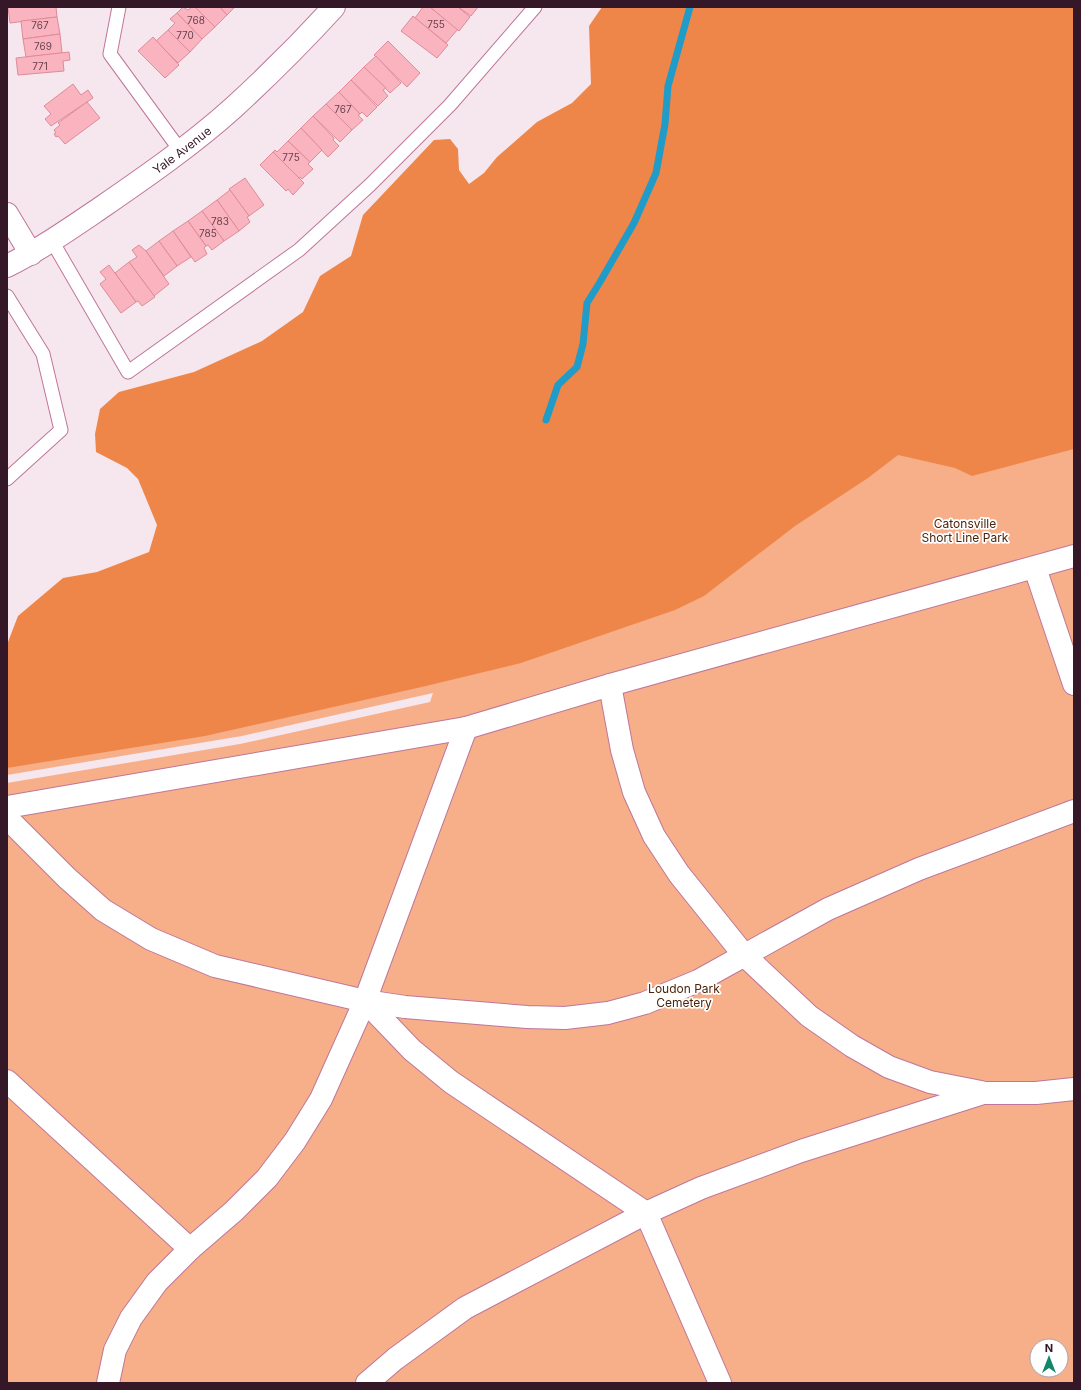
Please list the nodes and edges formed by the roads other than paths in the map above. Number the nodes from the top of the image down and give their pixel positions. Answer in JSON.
{"nodes":[{"id":1,"x":118,"y":7,"type":"edge"},
{"id":2,"x":334,"y":7,"type":"edge"},
{"id":3,"x":535,"y":7,"type":"edge"},
{"id":4,"x":180,"y":150,"type":"junction"},
{"id":5,"x":7,"y":214,"type":"edge"},
{"id":6,"x":52,"y":241,"type":"junction"},
{"id":7,"x":31,"y":254,"type":"junction"},
{"id":8,"x":7,"y":266,"type":"edge"},
{"id":9,"x":7,"y":296,"type":"edge"},
{"id":10,"x":7,"y":479,"type":"edge"},
{"id":11,"x":1074,"y":556,"type":"edge"},
{"id":12,"x":1035,"y":568,"type":"junction"},
{"id":13,"x":1074,"y":684,"type":"edge"},
{"id":14,"x":610,"y":685,"type":"junction"},
{"id":15,"x":466,"y":728,"type":"junction"},
{"id":16,"x":7,"y":807,"type":"edge"},
{"id":17,"x":1074,"y":811,"type":"edge"},
{"id":18,"x":7,"y":818,"type":"edge"},
{"id":19,"x":744,"y":955,"type":"junction"},
{"id":20,"x":365,"y":1000,"type":"junction"},
{"id":21,"x":7,"y":1081,"type":"edge"},
{"id":22,"x":1074,"y":1089,"type":"edge"},
{"id":23,"x":982,"y":1093,"type":"junction"},
{"id":24,"x":646,"y":1213,"type":"junction"},
{"id":25,"x":190,"y":1249,"type":"junction"},
{"id":26,"x":108,"y":1383,"type":"edge"},
{"id":27,"x":367,"y":1383,"type":"edge"},
{"id":28,"x":720,"y":1383,"type":"edge"}],
"edges":[{"from":1,"to":4,"type":"lane"},
{"from":2,"to":4,"type":"street","name":"Yale Avenue"},
{"from":3,"to":6,"type":"lane"},
{"from":4,"to":6,"type":"street","name":"Yale Avenue"},
{"from":5,"to":7,"type":"street"},
{"from":6,"to":7,"type":"street","name":"Yale Avenue"},
{"from":7,"to":8,"type":"street","name":"Yale Avenue"},
{"from":9,"to":10,"type":"lane"},
{"from":11,"to":12,"type":"street"},
{"from":12,"to":13,"type":"street"},
{"from":12,"to":14,"type":"street"},
{"from":14,"to":15,"type":"street"},
{"from":14,"to":19,"type":"street"},
{"from":15,"to":16,"type":"street"},
{"from":15,"to":20,"type":"street"},
{"from":17,"to":19,"type":"street"},
{"from":18,"to":20,"type":"street"},
{"from":19,"to":20,"type":"street"},
{"from":19,"to":23,"type":"street"},
{"from":20,"to":24,"type":"street"},
{"from":20,"to":25,"type":"street"},
{"from":21,"to":25,"type":"street"},
{"from":22,"to":23,"type":"street"},
{"from":23,"to":24,"type":"street"},
{"from":24,"to":27,"type":"street"},
{"from":24,"to":28,"type":"street"},
{"from":25,"to":26,"type":"street"}]}
